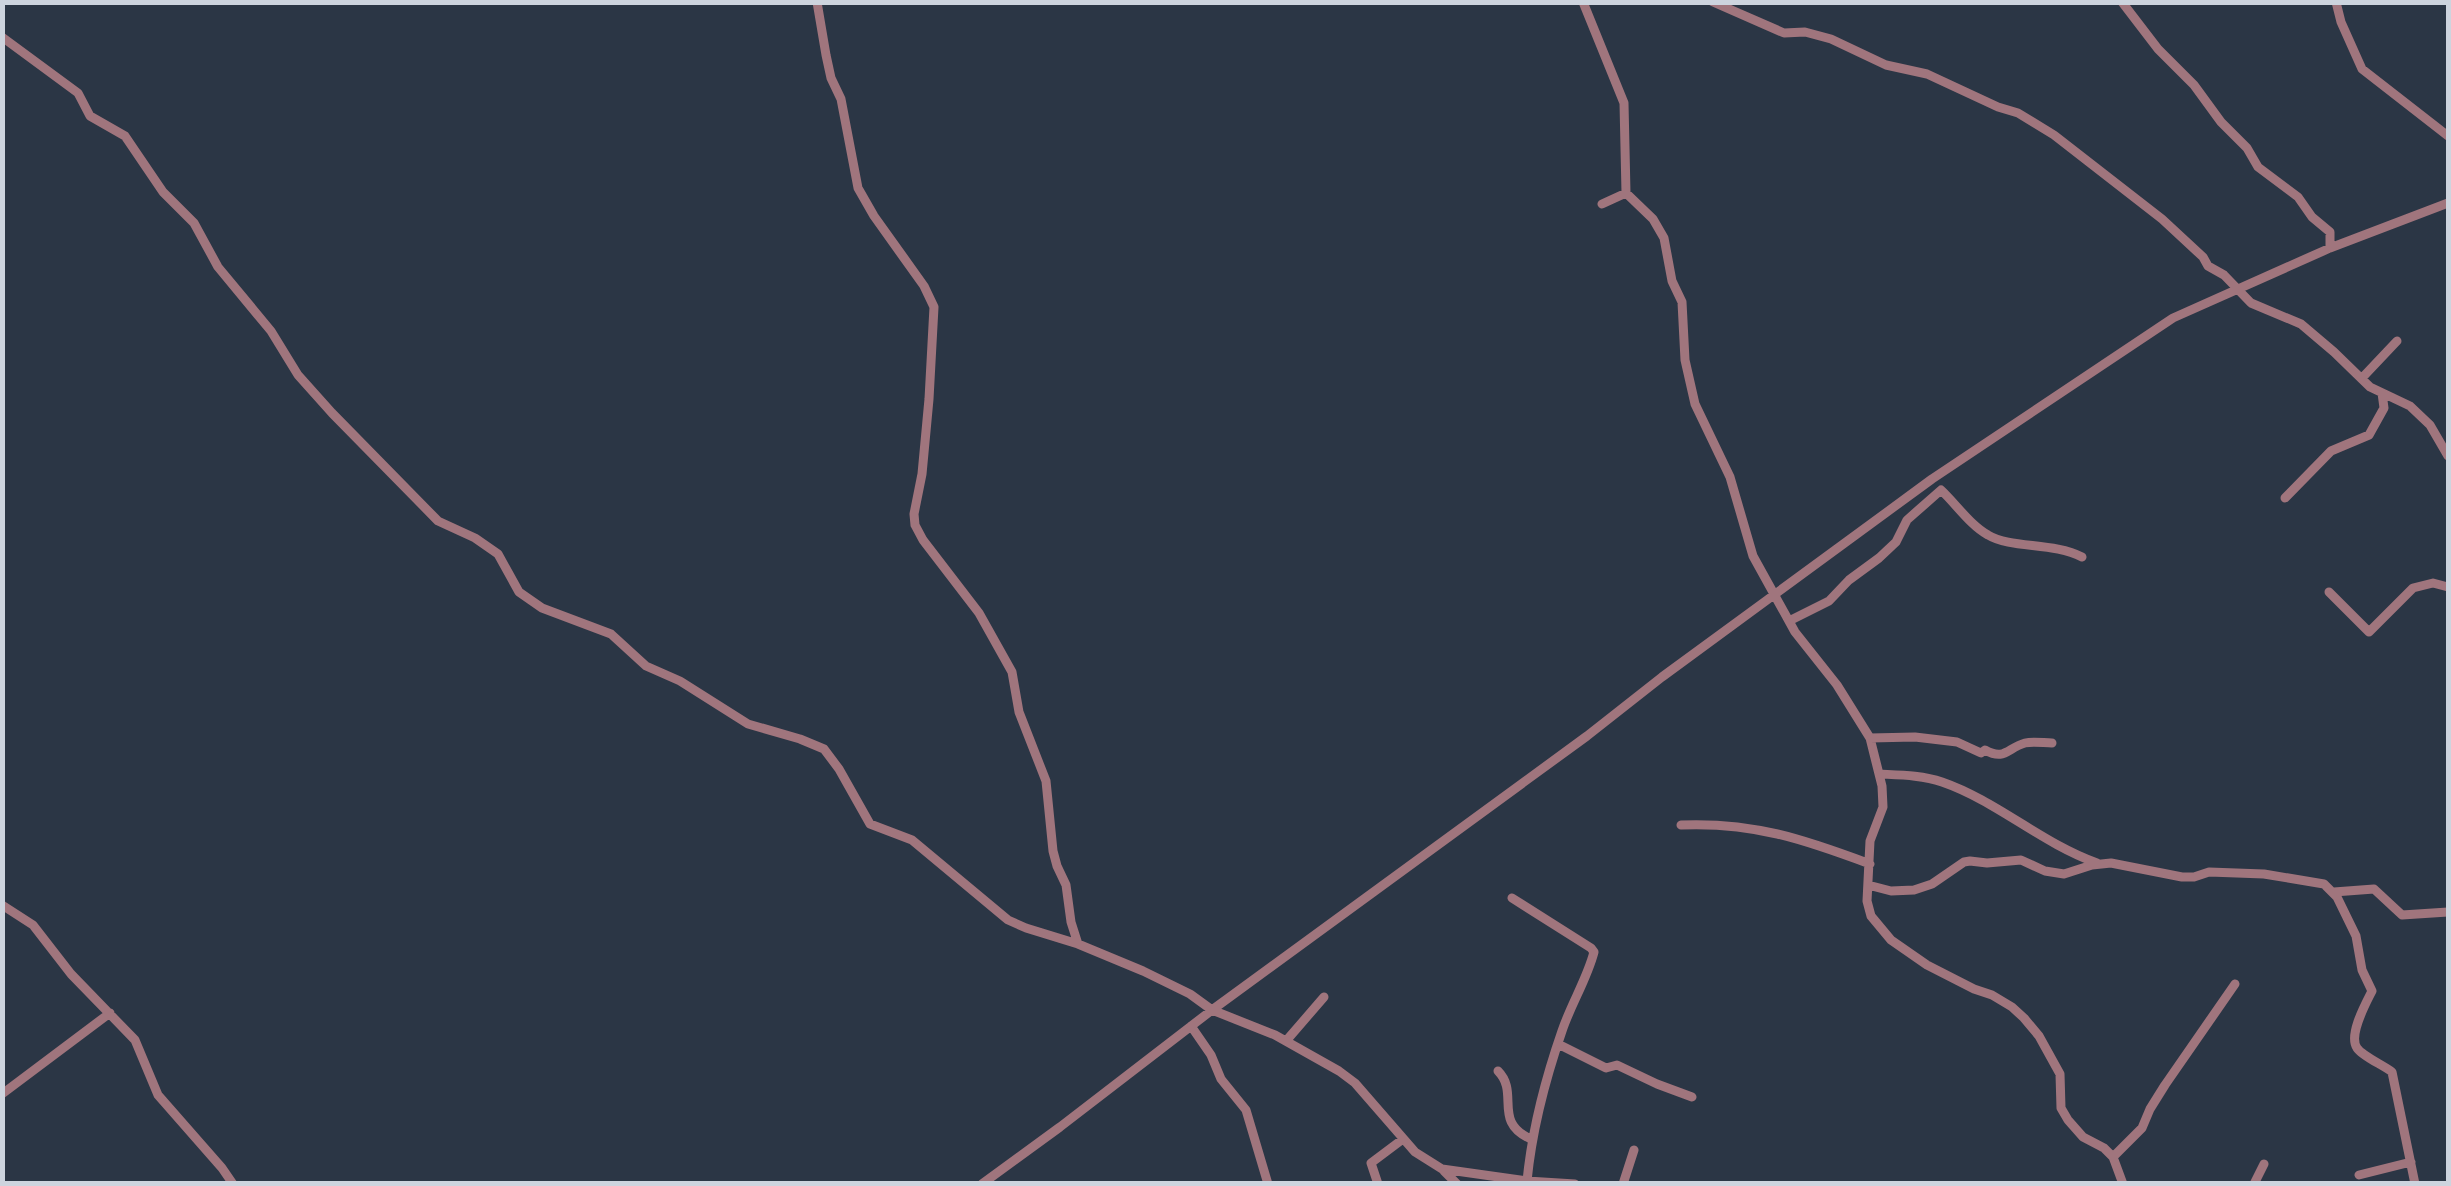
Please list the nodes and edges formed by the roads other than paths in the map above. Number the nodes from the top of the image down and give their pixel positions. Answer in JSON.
{"nodes":[{"id":1,"x":817,"y":2,"type":"edge"},
{"id":2,"x":1583,"y":2,"type":"edge"},
{"id":3,"x":1712,"y":2,"type":"edge"},
{"id":4,"x":2122,"y":2,"type":"edge"},
{"id":5,"x":2336,"y":2,"type":"edge"},
{"id":6,"x":2,"y":37,"type":"edge"},
{"id":7,"x":2448,"y":136,"type":"edge"},
{"id":8,"x":1626,"y":193,"type":"junction"},
{"id":9,"x":1602,"y":204,"type":"dead end"},
{"id":10,"x":2448,"y":204,"type":"edge"},
{"id":11,"x":2330,"y":248,"type":"junction"},
{"id":12,"x":2239,"y":289,"type":"junction"},
{"id":13,"x":2397,"y":340,"type":"dead end"},
{"id":14,"x":2362,"y":378,"type":"junction"},
{"id":15,"x":2382,"y":393,"type":"junction"},
{"id":16,"x":2448,"y":456,"type":"edge"},
{"id":17,"x":2286,"y":498,"type":"dead end"},
{"id":18,"x":2082,"y":557,"type":"dead end"},
{"id":19,"x":2448,"y":587,"type":"edge"},
{"id":20,"x":2329,"y":592,"type":"dead end"},
{"id":21,"x":1774,"y":594,"type":"junction"},
{"id":22,"x":1789,"y":620,"type":"junction"},
{"id":23,"x":1870,"y":738,"type":"junction"},
{"id":24,"x":2052,"y":743,"type":"dead end"},
{"id":25,"x":1878,"y":774,"type":"junction"},
{"id":26,"x":1681,"y":826,"type":"dead end"},
{"id":27,"x":1870,"y":864,"type":"junction"},
{"id":28,"x":2099,"y":864,"type":"junction"},
{"id":29,"x":1868,"y":885,"type":"junction"},
{"id":30,"x":2334,"y":892,"type":"junction"},
{"id":31,"x":1512,"y":898,"type":"dead end"},
{"id":32,"x":2,"y":905,"type":"edge"},
{"id":33,"x":2448,"y":912,"type":"edge"},
{"id":34,"x":1078,"y":944,"type":"junction"},
{"id":35,"x":2234,"y":984,"type":"dead end"},
{"id":36,"x":1324,"y":997,"type":"dead end"},
{"id":37,"x":1212,"y":1010,"type":"junction"},
{"id":38,"x":110,"y":1013,"type":"junction"},
{"id":39,"x":1191,"y":1026,"type":"junction"},
{"id":40,"x":1286,"y":1042,"type":"junction"},
{"id":41,"x":1558,"y":1044,"type":"junction"},
{"id":42,"x":1498,"y":1071,"type":"dead end"},
{"id":43,"x":2,"y":1094,"type":"edge"},
{"id":44,"x":1692,"y":1096,"type":"dead end"},
{"id":45,"x":1403,"y":1139,"type":"junction"},
{"id":46,"x":1531,"y":1140,"type":"junction"},
{"id":47,"x":1634,"y":1150,"type":"dead end"},
{"id":48,"x":2113,"y":1157,"type":"junction"},
{"id":49,"x":2411,"y":1162,"type":"junction"},
{"id":50,"x":2264,"y":1164,"type":"dead end"},
{"id":51,"x":1442,"y":1169,"type":"junction"},
{"id":52,"x":2359,"y":1175,"type":"dead end"},
{"id":53,"x":1527,"y":1182,"type":"edge"},
{"id":54,"x":233,"y":1184,"type":"edge"},
{"id":55,"x":982,"y":1184,"type":"edge"},
{"id":56,"x":1268,"y":1184,"type":"edge"},
{"id":57,"x":1378,"y":1184,"type":"edge"},
{"id":58,"x":1457,"y":1184,"type":"edge"},
{"id":59,"x":1575,"y":1184,"type":"edge"},
{"id":60,"x":1623,"y":1184,"type":"edge"},
{"id":61,"x":2123,"y":1184,"type":"edge"},
{"id":62,"x":2254,"y":1184,"type":"edge"},
{"id":63,"x":2415,"y":1184,"type":"edge"}],
"edges":[{"from":1,"to":34,"type":"street"},
{"from":2,"to":8,"type":"street"},
{"from":3,"to":12,"type":"street"},
{"from":4,"to":11,"type":"street"},
{"from":5,"to":7,"type":"street"},
{"from":6,"to":34,"type":"street"},
{"from":8,"to":9,"type":"street"},
{"from":8,"to":21,"type":"street"},
{"from":10,"to":11,"type":"street"},
{"from":11,"to":12,"type":"street"},
{"from":12,"to":14,"type":"street"},
{"from":12,"to":21,"type":"street"},
{"from":13,"to":14,"type":"street"},
{"from":14,"to":15,"type":"street"},
{"from":15,"to":16,"type":"street"},
{"from":15,"to":17,"type":"street"},
{"from":18,"to":22,"type":"street"},
{"from":19,"to":20,"type":"street"},
{"from":21,"to":22,"type":"street"},
{"from":21,"to":37,"type":"street"},
{"from":22,"to":23,"type":"street"},
{"from":23,"to":24,"type":"street"},
{"from":23,"to":25,"type":"street"},
{"from":25,"to":27,"type":"street"},
{"from":25,"to":28,"type":"street"},
{"from":26,"to":27,"type":"street"},
{"from":27,"to":29,"type":"street"},
{"from":28,"to":29,"type":"street"},
{"from":28,"to":30,"type":"street"},
{"from":29,"to":48,"type":"street"},
{"from":30,"to":33,"type":"street"},
{"from":30,"to":49,"type":"street"},
{"from":31,"to":41,"type":"street"},
{"from":32,"to":38,"type":"street"},
{"from":34,"to":37,"type":"street"},
{"from":35,"to":48,"type":"street"},
{"from":36,"to":40,"type":"street"},
{"from":37,"to":39,"type":"street"},
{"from":37,"to":40,"type":"street"},
{"from":38,"to":43,"type":"street"},
{"from":38,"to":54,"type":"street"},
{"from":39,"to":55,"type":"street"},
{"from":39,"to":56,"type":"street"},
{"from":40,"to":45,"type":"street"},
{"from":41,"to":44,"type":"street"},
{"from":41,"to":46,"type":"street"},
{"from":42,"to":46,"type":"street"},
{"from":45,"to":51,"type":"street"},
{"from":45,"to":57,"type":"street"},
{"from":46,"to":53,"type":"street"},
{"from":47,"to":60,"type":"street"},
{"from":48,"to":61,"type":"street"},
{"from":49,"to":52,"type":"street"},
{"from":49,"to":63,"type":"street"},
{"from":50,"to":62,"type":"street"},
{"from":51,"to":53,"type":"street"},
{"from":51,"to":58,"type":"street"},
{"from":53,"to":59,"type":"street"}]}
